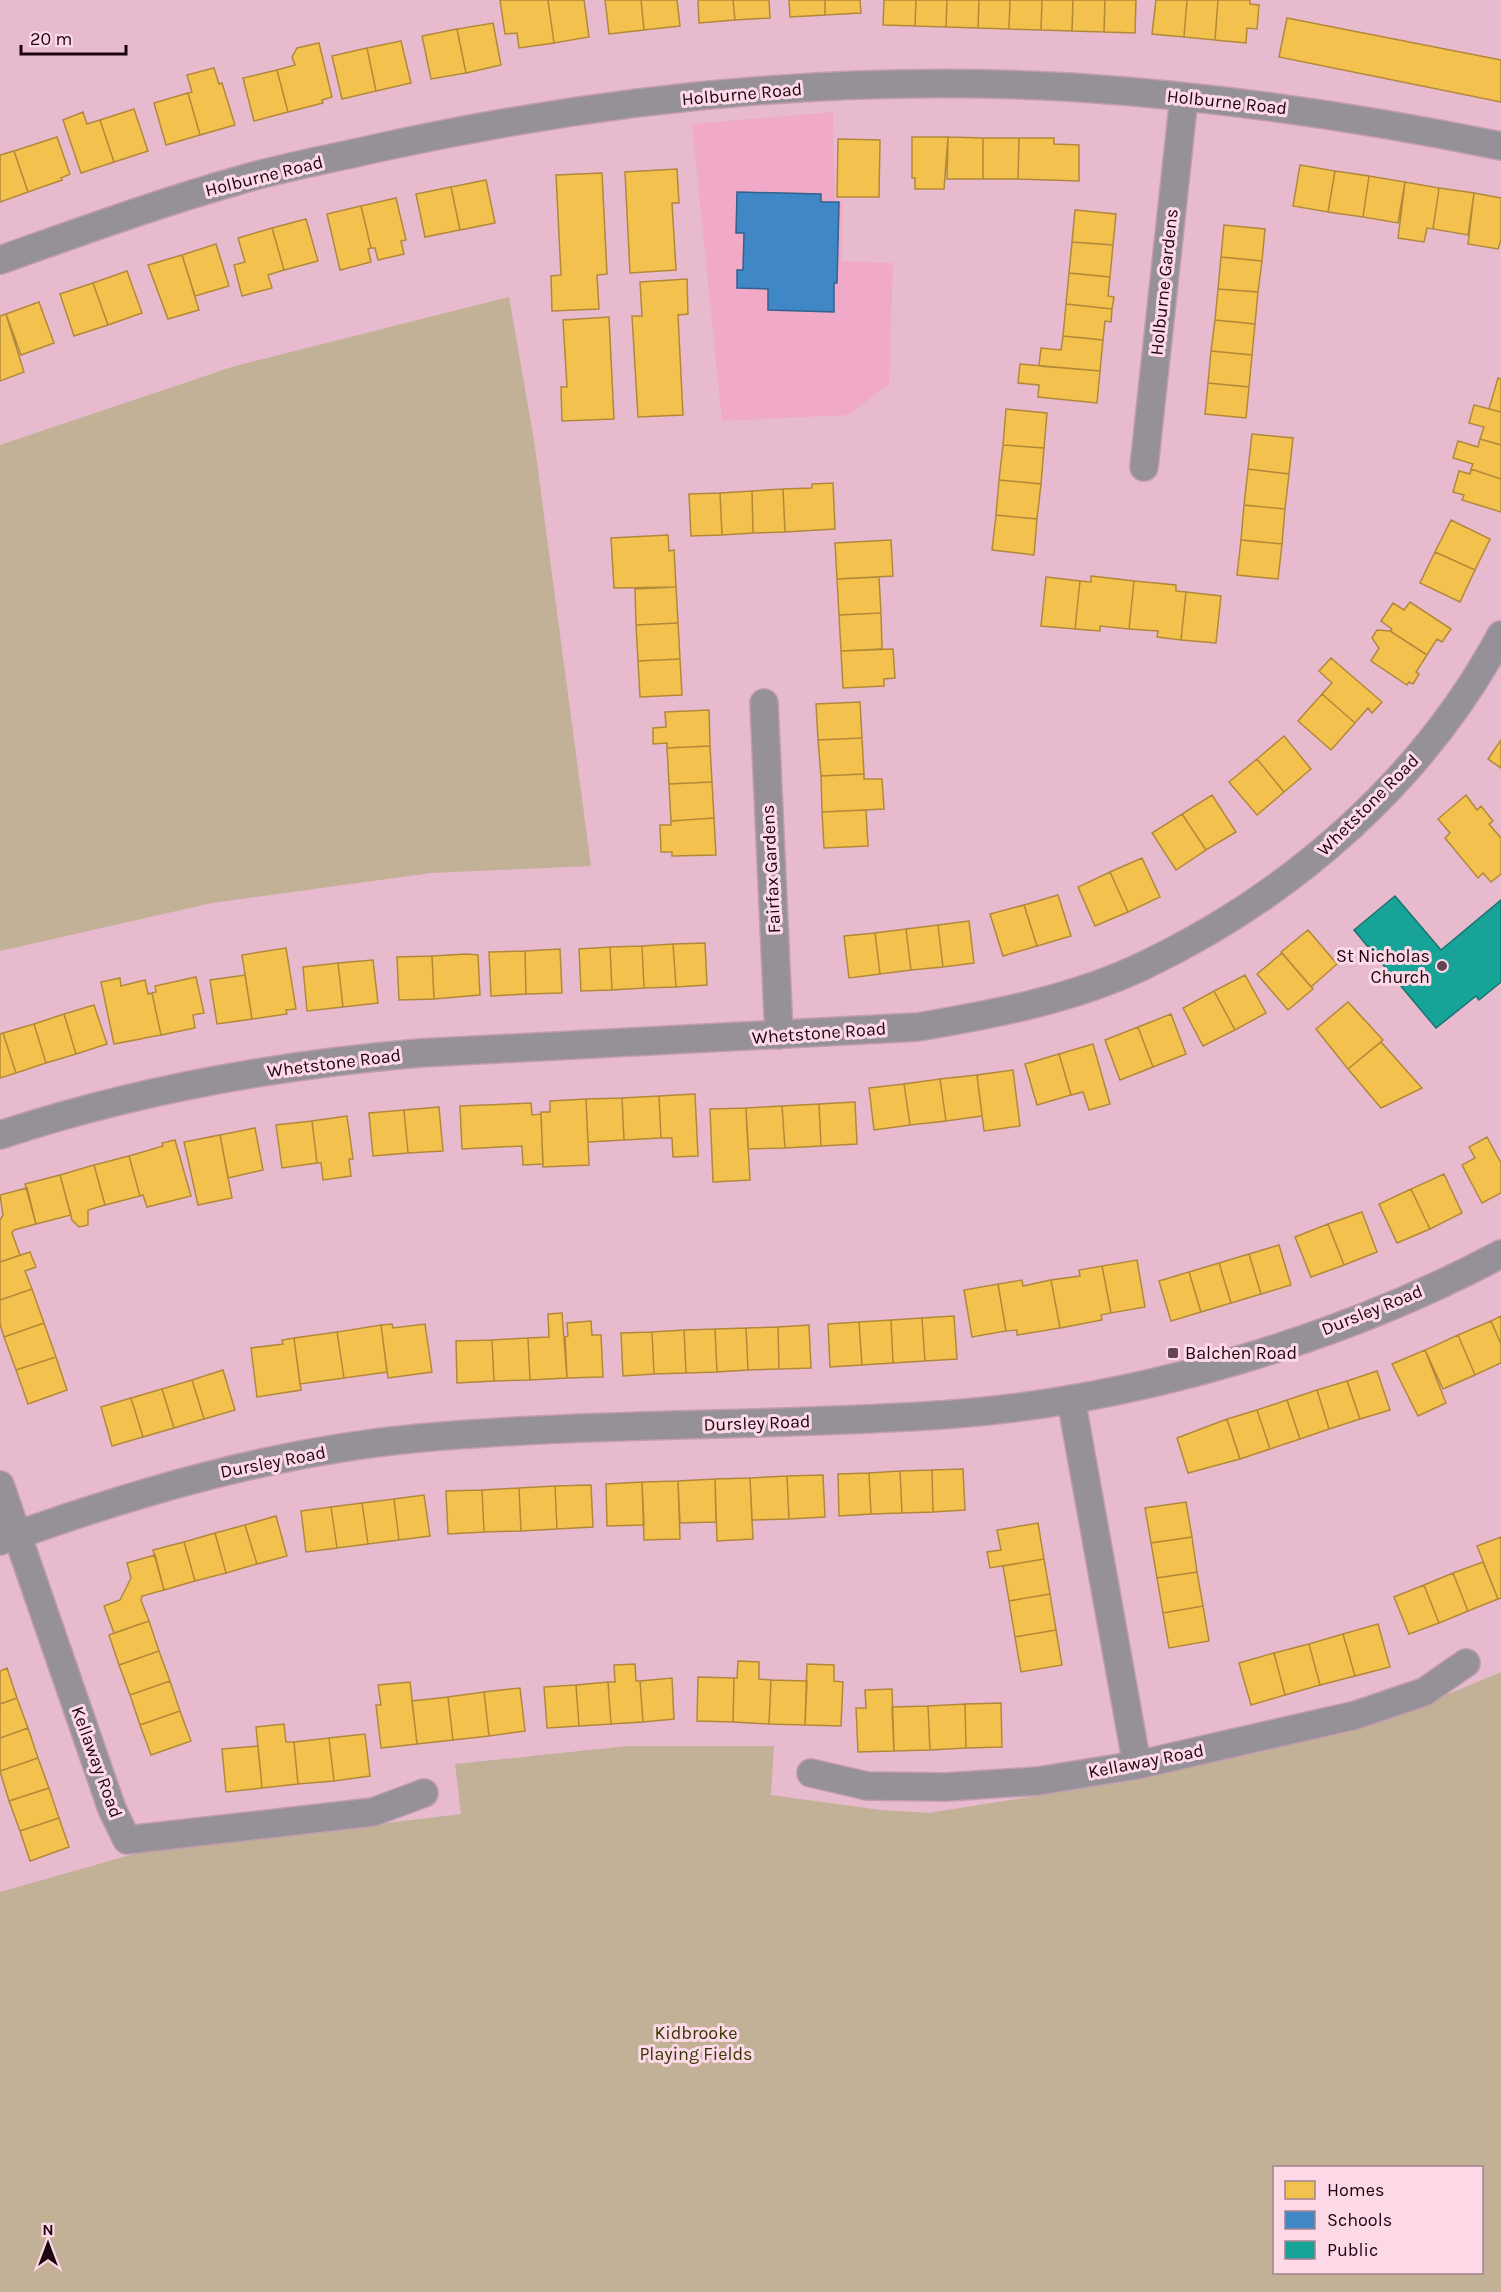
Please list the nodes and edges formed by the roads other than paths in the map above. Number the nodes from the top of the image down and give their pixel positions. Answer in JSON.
{"nodes":[{"id":1,"x":1184,"y":97,"type":"junction"},
{"id":2,"x":1501,"y":146,"type":"edge"},
{"id":3,"x":0,"y":260,"type":"edge"},
{"id":4,"x":1144,"y":466,"type":"dead end"},
{"id":5,"x":1501,"y":635,"type":"edge"},
{"id":6,"x":764,"y":703,"type":"dead end"},
{"id":7,"x":779,"y":1035,"type":"junction"},
{"id":8,"x":0,"y":1135,"type":"edge"},
{"id":9,"x":1501,"y":1254,"type":"edge"},
{"id":10,"x":1071,"y":1400,"type":"junction"},
{"id":11,"x":0,"y":1485,"type":"edge"},
{"id":12,"x":9,"y":1538,"type":"edge"},
{"id":13,"x":1466,"y":1663,"type":"dead end"},
{"id":14,"x":1137,"y":1765,"type":"junction"},
{"id":15,"x":811,"y":1773,"type":"dead end"},
{"id":16,"x":424,"y":1793,"type":"dead end"}],
"edges":[{"from":1,"to":2,"type":"street","name":"Holburne Road"},
{"from":1,"to":3,"type":"street","name":"Holburne Road"},
{"from":1,"to":4,"type":"street","name":"Holburne Gardens"},
{"from":5,"to":7,"type":"street","name":"Whetstone Road"},
{"from":6,"to":7,"type":"street","name":"Fairfax Gardens"},
{"from":7,"to":8,"type":"street","name":"Whetstone Road"},
{"from":9,"to":10,"type":"street","name":"Dursley Road"},
{"from":10,"to":12,"type":"street","name":"Dursley Road"},
{"from":10,"to":14,"type":"street"},
{"from":11,"to":12,"type":"street"},
{"from":12,"to":16,"type":"street","name":"Kellaway Road"},
{"from":13,"to":14,"type":"street","name":"Kellaway Road"},
{"from":14,"to":15,"type":"street","name":"Kellaway Road"}]}
